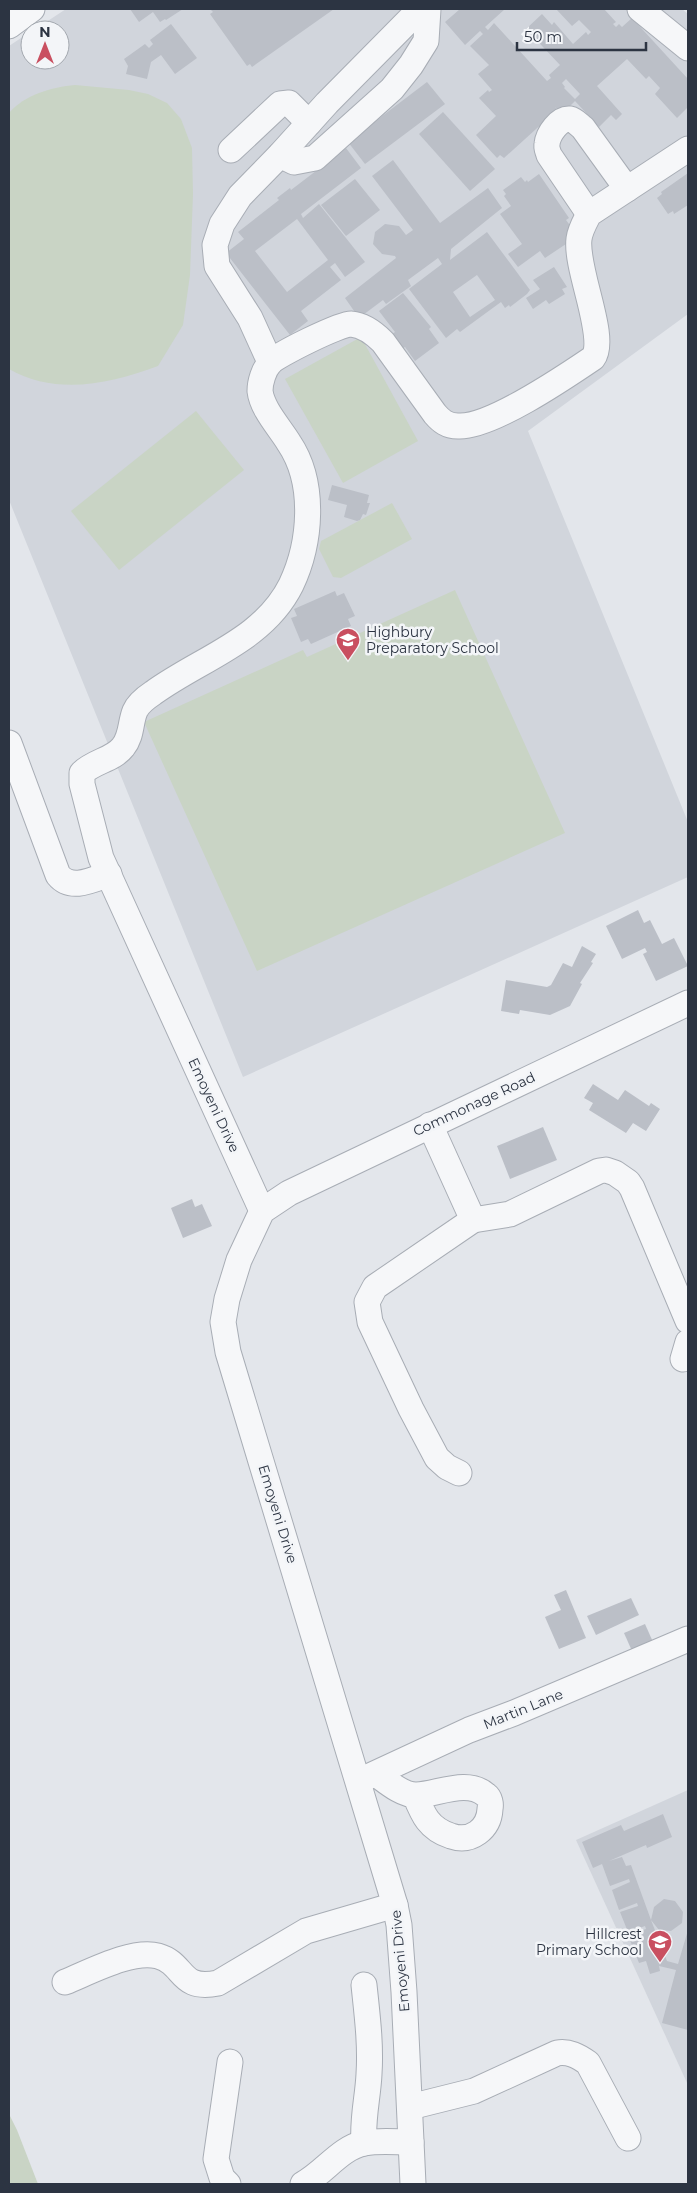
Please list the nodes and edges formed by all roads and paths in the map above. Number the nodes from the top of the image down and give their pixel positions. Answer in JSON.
{"nodes":[{"id":1,"x":32,"y":9,"type":"edge"},
{"id":2,"x":420,"y":9,"type":"edge"},
{"id":3,"x":428,"y":9,"type":"edge"},
{"id":4,"x":640,"y":9,"type":"edge"},
{"id":5,"x":9,"y":26,"type":"edge"},
{"id":6,"x":688,"y":48,"type":"edge"},
{"id":7,"x":309,"y":123,"type":"junction"},
{"id":8,"x":256,"y":125,"type":"junction"},
{"id":9,"x":688,"y":149,"type":"edge"},
{"id":10,"x":231,"y":150,"type":"dead end"},
{"id":11,"x":282,"y":153,"type":"junction"},
{"id":12,"x":627,"y":189,"type":"junction"},
{"id":13,"x":589,"y":214,"type":"junction"},
{"id":14,"x":270,"y":362,"type":"junction"},
{"id":15,"x":9,"y":743,"type":"edge"},
{"id":16,"x":109,"y":874,"type":"junction"},
{"id":17,"x":688,"y":1003,"type":"edge"},
{"id":18,"x":430,"y":1125,"type":"junction"},
{"id":19,"x":262,"y":1211,"type":"junction"},
{"id":20,"x":473,"y":1220,"type":"junction"},
{"id":21,"x":688,"y":1321,"type":"edge"},
{"id":22,"x":459,"y":1473,"type":"dead end"},
{"id":23,"x":688,"y":1639,"type":"edge"},
{"id":24,"x":367,"y":1777,"type":"junction"},
{"id":25,"x":415,"y":1796,"type":"dead end"},
{"id":26,"x":395,"y":1905,"type":"junction"},
{"id":27,"x":65,"y":1982,"type":"dead end"},
{"id":28,"x":364,"y":1985,"type":"dead end"},
{"id":29,"x":230,"y":2062,"type":"dead end"},
{"id":30,"x":410,"y":2107,"type":"junction"},
{"id":31,"x":628,"y":2138,"type":"dead end"},
{"id":32,"x":411,"y":2142,"type":"junction"},
{"id":33,"x":364,"y":2143,"type":"junction"},
{"id":34,"x":228,"y":2184,"type":"edge"},
{"id":35,"x":303,"y":2184,"type":"edge"},
{"id":36,"x":413,"y":2184,"type":"edge"}],
"edges":[{"from":1,"to":5,"type":"street"},
{"from":2,"to":7,"type":"street"},
{"from":3,"to":11,"type":"street"},
{"from":4,"to":6,"type":"street"},
{"from":7,"to":8,"type":"street"},
{"from":7,"to":11,"type":"street"},
{"from":8,"to":10,"type":"street"},
{"from":8,"to":11,"type":"street"},
{"from":9,"to":12,"type":"street"},
{"from":11,"to":14,"type":"street"},
{"from":12,"to":13,"type":"street"},
{"from":12,"to":13,"type":"street"},
{"from":13,"to":14,"type":"street"},
{"from":14,"to":16,"type":"street","name":"Emoyeni Drive"},
{"from":15,"to":16,"type":"street"},
{"from":16,"to":19,"type":"street","name":"Emoyeni Drive"},
{"from":17,"to":18,"type":"street","name":"Commonage Road"},
{"from":18,"to":19,"type":"street","name":"Commonage Road"},
{"from":18,"to":20,"type":"street"},
{"from":19,"to":24,"type":"street","name":"Emoyeni Drive"},
{"from":20,"to":21,"type":"street"},
{"from":20,"to":22,"type":"street"},
{"from":23,"to":24,"type":"street","name":"Martin Lane"},
{"from":24,"to":25,"type":"street"},
{"from":24,"to":26,"type":"street","name":"Emoyeni Drive"},
{"from":26,"to":27,"type":"street"},
{"from":26,"to":30,"type":"street","name":"Emoyeni Drive"},
{"from":28,"to":33,"type":"street"},
{"from":29,"to":34,"type":"street"},
{"from":30,"to":31,"type":"street"},
{"from":30,"to":32,"type":"street","name":"Emoyeni Drive"},
{"from":32,"to":33,"type":"street"},
{"from":32,"to":36,"type":"street","name":"Emoyeni Drive"},
{"from":33,"to":35,"type":"street"}]}
